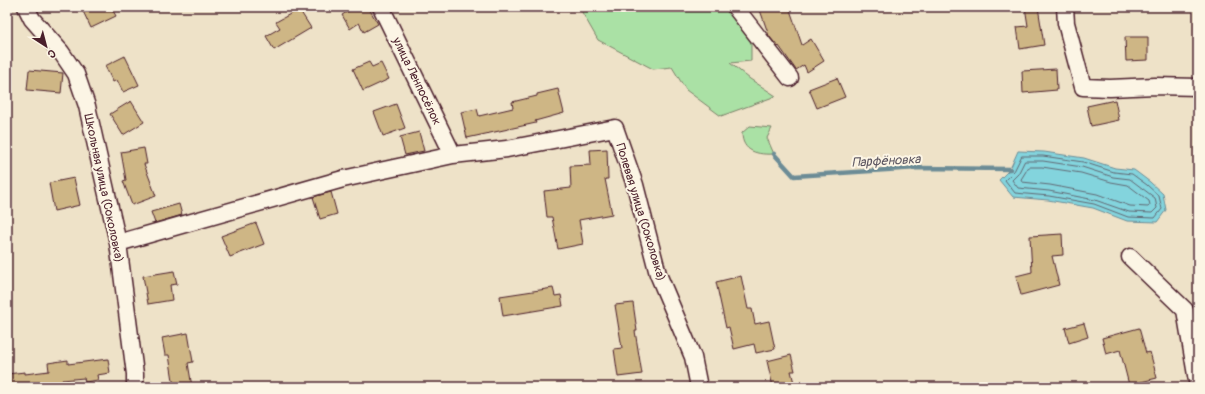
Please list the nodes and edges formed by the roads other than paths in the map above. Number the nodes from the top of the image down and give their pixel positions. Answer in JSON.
{"nodes":[{"id":1,"x":26,"y":7,"type":"edge"},
{"id":2,"x":382,"y":7,"type":"edge"},
{"id":3,"x":735,"y":7,"type":"edge"},
{"id":4,"x":1065,"y":7,"type":"edge"},
{"id":5,"x":790,"y":78,"type":"dead end"},
{"id":6,"x":1198,"y":87,"type":"edge"},
{"id":7,"x":453,"y":155,"type":"junction"},
{"id":8,"x":118,"y":242,"type":"junction"},
{"id":9,"x":1130,"y":257,"type":"dead end"},
{"id":10,"x":135,"y":387,"type":"edge"},
{"id":11,"x":699,"y":387,"type":"edge"},
{"id":12,"x":1198,"y":387,"type":"edge"}],
"edges":[{"from":1,"to":8,"type":"street","name":"Школьная улица (Соколовка)"},
{"from":2,"to":7,"type":"street","name":"улица Ленпосёлок"},
{"from":3,"to":5,"type":"street"},
{"from":4,"to":6,"type":"street"},
{"from":7,"to":8,"type":"street"},
{"from":7,"to":11,"type":"street","name":"Полевая улица (Соколовка)"},
{"from":8,"to":10,"type":"street","name":"Школьная улица (Соколовка)"},
{"from":9,"to":12,"type":"street"}]}
